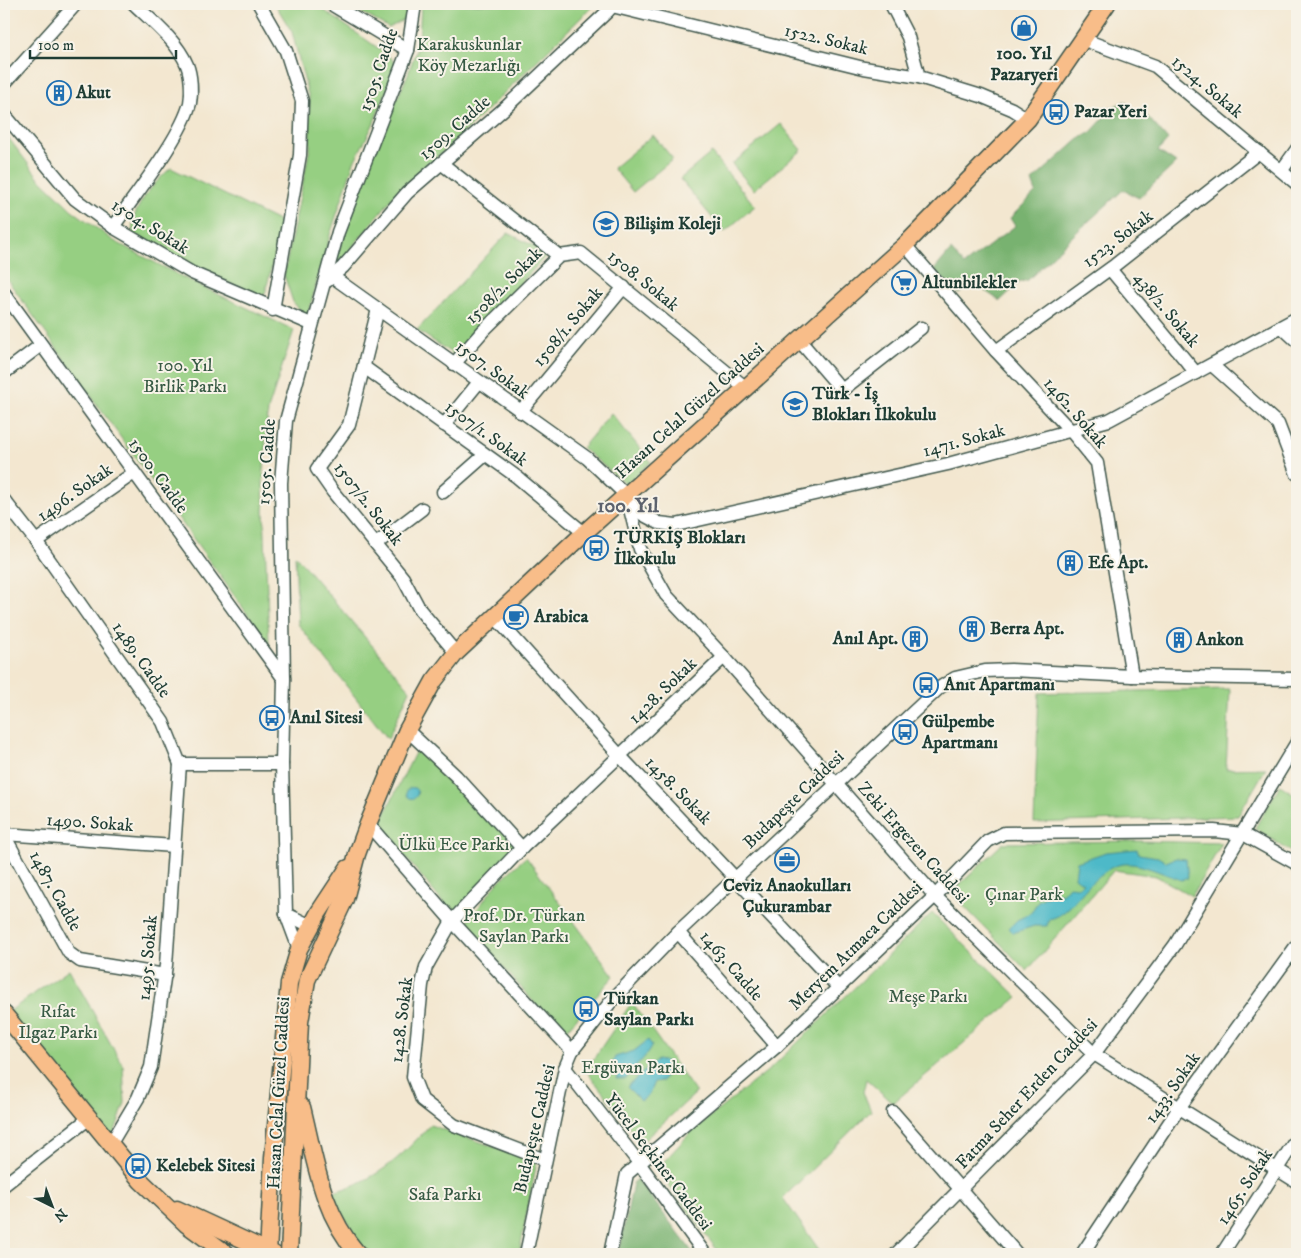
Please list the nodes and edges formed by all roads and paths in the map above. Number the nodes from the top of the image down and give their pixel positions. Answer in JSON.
{"nodes":[{"id":1,"x":76,"y":4,"type":"edge"},
{"id":2,"x":134,"y":4,"type":"edge"},
{"id":3,"x":259,"y":4,"type":"edge"},
{"id":4,"x":331,"y":4,"type":"edge"},
{"id":5,"x":415,"y":4,"type":"edge"},
{"id":6,"x":891,"y":4,"type":"edge"},
{"id":7,"x":1098,"y":4,"type":"edge"},
{"id":8,"x":1107,"y":4,"type":"edge"},
{"id":9,"x":613,"y":5,"type":"edge"},
{"id":10,"x":1092,"y":23,"type":"junction"},
{"id":11,"x":1082,"y":39,"type":"junction"},
{"id":12,"x":408,"y":50,"type":"junction"},
{"id":13,"x":919,"y":77,"type":"junction"},
{"id":14,"x":4,"y":84,"type":"edge"},
{"id":15,"x":4,"y":114,"type":"edge"},
{"id":16,"x":1028,"y":119,"type":"junction"},
{"id":17,"x":1297,"y":149,"type":"edge"},
{"id":18,"x":1259,"y":152,"type":"junction"},
{"id":19,"x":441,"y":163,"type":"junction"},
{"id":20,"x":1282,"y":170,"type":"junction"},
{"id":21,"x":1297,"y":184,"type":"edge"},
{"id":22,"x":113,"y":227,"type":"junction"},
{"id":23,"x":906,"y":245,"type":"junction"},
{"id":24,"x":559,"y":256,"type":"junction"},
{"id":25,"x":1110,"y":269,"type":"junction"},
{"id":26,"x":329,"y":280,"type":"junction"},
{"id":27,"x":624,"y":287,"type":"junction"},
{"id":28,"x":4,"y":292,"type":"edge"},
{"id":29,"x":378,"y":309,"type":"junction"},
{"id":30,"x":273,"y":310,"type":"junction"},
{"id":31,"x":1297,"y":318,"type":"edge"},
{"id":32,"x":311,"y":324,"type":"junction"},
{"id":33,"x":1282,"y":327,"type":"junction"},
{"id":34,"x":921,"y":328,"type":"dead end"},
{"id":35,"x":799,"y":340,"type":"junction"},
{"id":36,"x":1297,"y":341,"type":"edge"},
{"id":37,"x":41,"y":345,"type":"junction"},
{"id":38,"x":996,"y":351,"type":"junction"},
{"id":39,"x":454,"y":364,"type":"junction"},
{"id":40,"x":1212,"y":365,"type":"junction"},
{"id":41,"x":364,"y":367,"type":"junction"},
{"id":42,"x":4,"y":373,"type":"edge"},
{"id":43,"x":1196,"y":373,"type":"junction"},
{"id":44,"x":479,"y":382,"type":"junction"},
{"id":45,"x":746,"y":388,"type":"junction"},
{"id":46,"x":520,"y":412,"type":"junction"},
{"id":47,"x":444,"y":425,"type":"junction"},
{"id":48,"x":1071,"y":431,"type":"junction"},
{"id":49,"x":485,"y":454,"type":"junction"},
{"id":50,"x":134,"y":473,"type":"junction"},
{"id":51,"x":1297,"y":474,"type":"edge"},
{"id":52,"x":443,"y":492,"type":"dead end"},
{"id":53,"x":626,"y":495,"type":"junction"},
{"id":54,"x":4,"y":500,"type":"edge"},
{"id":55,"x":422,"y":509,"type":"dead end"},
{"id":56,"x":584,"y":533,"type":"junction"},
{"id":57,"x":36,"y":541,"type":"junction"},
{"id":58,"x":376,"y":544,"type":"junction"},
{"id":59,"x":495,"y":616,"type":"junction"},
{"id":60,"x":456,"y":653,"type":"junction"},
{"id":61,"x":724,"y":657,"type":"junction"},
{"id":62,"x":1132,"y":676,"type":"junction"},
{"id":63,"x":284,"y":679,"type":"junction"},
{"id":64,"x":1297,"y":679,"type":"edge"},
{"id":65,"x":407,"y":730,"type":"junction"},
{"id":66,"x":1297,"y":742,"type":"edge"},
{"id":67,"x":620,"y":756,"type":"junction"},
{"id":68,"x":180,"y":764,"type":"junction"},
{"id":69,"x":282,"y":764,"type":"junction"},
{"id":70,"x":836,"y":783,"type":"junction"},
{"id":71,"x":368,"y":824,"type":"junction"},
{"id":72,"x":4,"y":834,"type":"edge"},
{"id":73,"x":1243,"y":834,"type":"junction"},
{"id":74,"x":174,"y":846,"type":"junction"},
{"id":75,"x":522,"y":848,"type":"junction"},
{"id":76,"x":357,"y":854,"type":"junction"},
{"id":77,"x":1297,"y":864,"type":"edge"},
{"id":78,"x":737,"y":879,"type":"junction"},
{"id":79,"x":935,"y":896,"type":"junction"},
{"id":80,"x":286,"y":914,"type":"junction"},
{"id":81,"x":452,"y":922,"type":"junction"},
{"id":82,"x":311,"y":926,"type":"junction"},
{"id":83,"x":678,"y":932,"type":"junction"},
{"id":84,"x":329,"y":935,"type":"junction"},
{"id":85,"x":1297,"y":945,"type":"edge"},
{"id":86,"x":299,"y":949,"type":"junction"},
{"id":87,"x":320,"y":955,"type":"junction"},
{"id":88,"x":165,"y":975,"type":"junction"},
{"id":89,"x":838,"y":988,"type":"junction"},
{"id":90,"x":4,"y":1014,"type":"edge"},
{"id":91,"x":777,"y":1046,"type":"junction"},
{"id":92,"x":572,"y":1051,"type":"junction"},
{"id":93,"x":1094,"y":1054,"type":"junction"},
{"id":94,"x":564,"y":1068,"type":"junction"},
{"id":95,"x":297,"y":1088,"type":"junction"},
{"id":96,"x":1179,"y":1108,"type":"junction"},
{"id":97,"x":893,"y":1112,"type":"dead end"},
{"id":98,"x":88,"y":1119,"type":"junction"},
{"id":99,"x":1297,"y":1138,"type":"edge"},
{"id":100,"x":110,"y":1145,"type":"junction"},
{"id":101,"x":545,"y":1160,"type":"junction"},
{"id":102,"x":639,"y":1163,"type":"junction"},
{"id":103,"x":1277,"y":1171,"type":"junction"},
{"id":104,"x":1297,"y":1182,"type":"edge"},
{"id":105,"x":4,"y":1185,"type":"edge"},
{"id":106,"x":960,"y":1190,"type":"junction"},
{"id":107,"x":164,"y":1203,"type":"junction"},
{"id":108,"x":227,"y":1254,"type":"edge"},
{"id":109,"x":270,"y":1254,"type":"edge"},
{"id":110,"x":289,"y":1254,"type":"edge"},
{"id":111,"x":358,"y":1254,"type":"edge"},
{"id":112,"x":526,"y":1254,"type":"edge"},
{"id":113,"x":610,"y":1254,"type":"edge"},
{"id":114,"x":705,"y":1254,"type":"edge"},
{"id":115,"x":896,"y":1254,"type":"edge"},
{"id":116,"x":1017,"y":1254,"type":"edge"},
{"id":117,"x":1082,"y":1254,"type":"edge"},
{"id":118,"x":1222,"y":1254,"type":"edge"}],
"edges":[{"from":1,"to":14,"type":"street"},
{"from":2,"to":22,"type":"street"},
{"from":3,"to":30,"type":"street"},
{"from":4,"to":12,"type":"street"},
{"from":5,"to":12,"type":"street","name":"1505. Cadde"},
{"from":6,"to":13,"type":"street"},
{"from":7,"to":10,"type":"main road","name":"Hasan Celal Güzel Caddesi"},
{"from":8,"to":10,"type":"main road","name":"Hasan Celal Güzel Caddesi"},
{"from":9,"to":13,"type":"street","name":"1522. Sokak"},
{"from":9,"to":19,"type":"street","name":"1509. Cadde"},
{"from":10,"to":11,"type":"main road","name":"Hasan Celal Güzel Caddesi"},
{"from":11,"to":16,"type":"main road","name":"Hasan Celal Güzel Caddesi"},
{"from":11,"to":18,"type":"street","name":"1524. Sokak"},
{"from":12,"to":26,"type":"street","name":"1505. Cadde"},
{"from":13,"to":16,"type":"street","name":"1522. Sokak"},
{"from":15,"to":22,"type":"street","name":"1504. Sokak"},
{"from":16,"to":23,"type":"main road","name":"Hasan Celal Güzel Caddesi"},
{"from":17,"to":20,"type":"street"},
{"from":18,"to":20,"type":"street","name":"1524. Sokak"},
{"from":18,"to":25,"type":"street","name":"1523. Sokak"},
{"from":19,"to":24,"type":"street"},
{"from":19,"to":26,"type":"street","name":"1509. Cadde"},
{"from":20,"to":21,"type":"street","name":"1524. Sokak"},
{"from":22,"to":30,"type":"street","name":"1504. Sokak"},
{"from":23,"to":35,"type":"main road","name":"Hasan Celal Güzel Caddesi"},
{"from":23,"to":38,"type":"street","name":"1462. Sokak"},
{"from":24,"to":27,"type":"street","name":"1508. Sokak"},
{"from":24,"to":39,"type":"street","name":"1508/2. Sokak"},
{"from":25,"to":38,"type":"street","name":"1523. Sokak"},
{"from":25,"to":43,"type":"street","name":"438/2. Sokak"},
{"from":26,"to":29,"type":"street","name":"1507. Sokak"},
{"from":26,"to":32,"type":"street","name":"1505. Cadde"},
{"from":27,"to":45,"type":"street","name":"1508. Sokak"},
{"from":27,"to":46,"type":"street","name":"1508/1. Sokak"},
{"from":28,"to":37,"type":"street","name":"1500. Cadde"},
{"from":29,"to":39,"type":"street","name":"1507. Sokak"},
{"from":29,"to":41,"type":"street","name":"1507/2. Sokak"},
{"from":30,"to":32,"type":"street","name":"1504. Sokak"},
{"from":31,"to":33,"type":"street","name":"1471. Sokak"},
{"from":32,"to":63,"type":"street","name":"1505. Cadde"},
{"from":33,"to":36,"type":"street"},
{"from":33,"to":40,"type":"street","name":"1471. Sokak"},
{"from":34,"to":35,"type":"street"},
{"from":35,"to":45,"type":"main road","name":"Hasan Celal Güzel Caddesi"},
{"from":37,"to":42,"type":"street"},
{"from":37,"to":50,"type":"street","name":"1500. Cadde"},
{"from":38,"to":48,"type":"street","name":"1462. Sokak"},
{"from":39,"to":44,"type":"street","name":"1507. Sokak"},
{"from":40,"to":43,"type":"street","name":"1471. Sokak"},
{"from":40,"to":51,"type":"street"},
{"from":41,"to":47,"type":"street","name":"1507/1. Sokak"},
{"from":41,"to":58,"type":"street","name":"1507/2. Sokak"},
{"from":43,"to":48,"type":"street","name":"1471. Sokak"},
{"from":44,"to":46,"type":"street","name":"1507. Sokak"},
{"from":44,"to":47,"type":"street"},
{"from":45,"to":53,"type":"main road","name":"Hasan Celal Güzel Caddesi"},
{"from":46,"to":53,"type":"street","name":"1507. Sokak"},
{"from":47,"to":49,"type":"street","name":"1507/1. Sokak"},
{"from":48,"to":53,"type":"street","name":"1471. Sokak"},
{"from":48,"to":62,"type":"street","name":"1462. Sokak"},
{"from":49,"to":52,"type":"street"},
{"from":49,"to":56,"type":"street","name":"1507/1. Sokak"},
{"from":50,"to":57,"type":"street","name":"1496. Sokak"},
{"from":50,"to":63,"type":"street","name":"1500. Cadde"},
{"from":53,"to":56,"type":"main road","name":"Hasan Celal Güzel Caddesi"},
{"from":53,"to":61,"type":"street","name":"Zeki Ergezen Caddesi"},
{"from":54,"to":57,"type":"street","name":"1489. Cadde"},
{"from":55,"to":58,"type":"street"},
{"from":56,"to":59,"type":"main road","name":"Hasan Celal Güzel Caddesi"},
{"from":57,"to":68,"type":"street","name":"1489. Cadde"},
{"from":58,"to":60,"type":"street","name":"1507/2. Sokak"},
{"from":59,"to":60,"type":"main road","name":"Hasan Celal Güzel Caddesi"},
{"from":59,"to":67,"type":"street","name":"1458. Sokak"},
{"from":60,"to":65,"type":"main road","name":"Hasan Celal Güzel Caddesi"},
{"from":61,"to":67,"type":"street","name":"1428. Sokak"},
{"from":61,"to":70,"type":"street","name":"Zeki Ergezen Caddesi"},
{"from":62,"to":64,"type":"street","name":"Budapeşte Caddesi"},
{"from":62,"to":70,"type":"street","name":"Budapeşte Caddesi"},
{"from":63,"to":69,"type":"street","name":"1505. Cadde"},
{"from":65,"to":71,"type":"main road","name":"Hasan Celal Güzel Caddesi"},
{"from":65,"to":75,"type":"street"},
{"from":66,"to":73,"type":"street","name":"Fatma Seher Erden Caddesi"},
{"from":67,"to":75,"type":"street","name":"1428. Sokak"},
{"from":67,"to":78,"type":"street","name":"1458. Sokak"},
{"from":68,"to":69,"type":"street"},
{"from":68,"to":74,"type":"street","name":"1495. Sokak"},
{"from":69,"to":80,"type":"street","name":"1505. Cadde"},
{"from":70,"to":78,"type":"street","name":"Budapeşte Caddesi"},
{"from":70,"to":79,"type":"street","name":"Zeki Ergezen Caddesi"},
{"from":71,"to":76,"type":"main road","name":"Hasan Celal Güzel Caddesi"},
{"from":71,"to":81,"type":"street"},
{"from":72,"to":74,"type":"street","name":"1490. Sokak"},
{"from":72,"to":88,"type":"street","name":"1487. Cadde"},
{"from":73,"to":77,"type":"street","name":"Meryem Atmaca Caddesi"},
{"from":73,"to":79,"type":"street","name":"Meryem Atmaca Caddesi"},
{"from":73,"to":93,"type":"street","name":"Fatma Seher Erden Caddesi"},
{"from":74,"to":88,"type":"street","name":"1495. Sokak"},
{"from":75,"to":81,"type":"street","name":"1428. Sokak"},
{"from":76,"to":82,"type":"main road","name":"Hasan Celal Güzel Caddesi"},
{"from":76,"to":84,"type":"main road","name":"Hasan Celal Güzel Caddesi"},
{"from":78,"to":83,"type":"street","name":"Budapeşte Caddesi"},
{"from":78,"to":89,"type":"street","name":"1458. Sokak"},
{"from":79,"to":89,"type":"street","name":"Meryem Atmaca Caddesi"},
{"from":79,"to":93,"type":"street","name":"Zeki Ergezen Caddesi"},
{"from":80,"to":82,"type":"street"},
{"from":80,"to":86,"type":"street","name":"1505. Cadde"},
{"from":81,"to":92,"type":"street"},
{"from":81,"to":101,"type":"street","name":"1428. Sokak"},
{"from":82,"to":84,"type":"main road"},
{"from":82,"to":86,"type":"main road","name":"Hasan Celal Güzel Caddesi"},
{"from":83,"to":91,"type":"street","name":"1463. Cadde"},
{"from":83,"to":92,"type":"street","name":"Budapeşte Caddesi"},
{"from":84,"to":87,"type":"main road","name":"Hasan Celal Güzel Caddesi"},
{"from":85,"to":96,"type":"street","name":"1433. Sokak"},
{"from":86,"to":87,"type":"main road"},
{"from":86,"to":109,"type":"main road","name":"Hasan Celal Güzel Caddesi"},
{"from":87,"to":95,"type":"main road","name":"Hasan Celal Güzel Caddesi"},
{"from":88,"to":100,"type":"street","name":"1495. Sokak"},
{"from":89,"to":91,"type":"street","name":"Meryem Atmaca Caddesi"},
{"from":90,"to":98,"type":"main road"},
{"from":91,"to":102,"type":"street","name":"Meryem Atmaca Caddesi"},
{"from":92,"to":94,"type":"street","name":"Budapeşte Caddesi"},
{"from":93,"to":96,"type":"street","name":"Zeki Ergezen Caddesi"},
{"from":93,"to":106,"type":"street","name":"Fatma Seher Erden Caddesi"},
{"from":94,"to":101,"type":"street","name":"Budapeşte Caddesi"},
{"from":94,"to":102,"type":"street","name":"Yücel Seçkiner Caddesi"},
{"from":95,"to":110,"type":"main road","name":"Hasan Celal Güzel Caddesi"},
{"from":95,"to":111,"type":"main road"},
{"from":96,"to":103,"type":"street","name":"Zeki Ergezen Caddesi"},
{"from":96,"to":117,"type":"street","name":"1433. Sokak"},
{"from":97,"to":106,"type":"street"},
{"from":98,"to":100,"type":"main road"},
{"from":98,"to":105,"type":"street"},
{"from":99,"to":103,"type":"street","name":"1465. Sokak"},
{"from":100,"to":107,"type":"main road"},
{"from":101,"to":112,"type":"street","name":"Budapeşte Caddesi"},
{"from":102,"to":113,"type":"street","name":"Meryem Atmaca Caddesi"},
{"from":102,"to":114,"type":"street","name":"Yücel Seçkiner Caddesi"},
{"from":103,"to":104,"type":"street","name":"Zeki Ergezen Caddesi"},
{"from":103,"to":118,"type":"street","name":"1465. Sokak"},
{"from":106,"to":115,"type":"street","name":"Fatma Seher Erden Caddesi"},
{"from":106,"to":116,"type":"street"},
{"from":107,"to":108,"type":"main road"},
{"from":107,"to":109,"type":"main road"}]}
